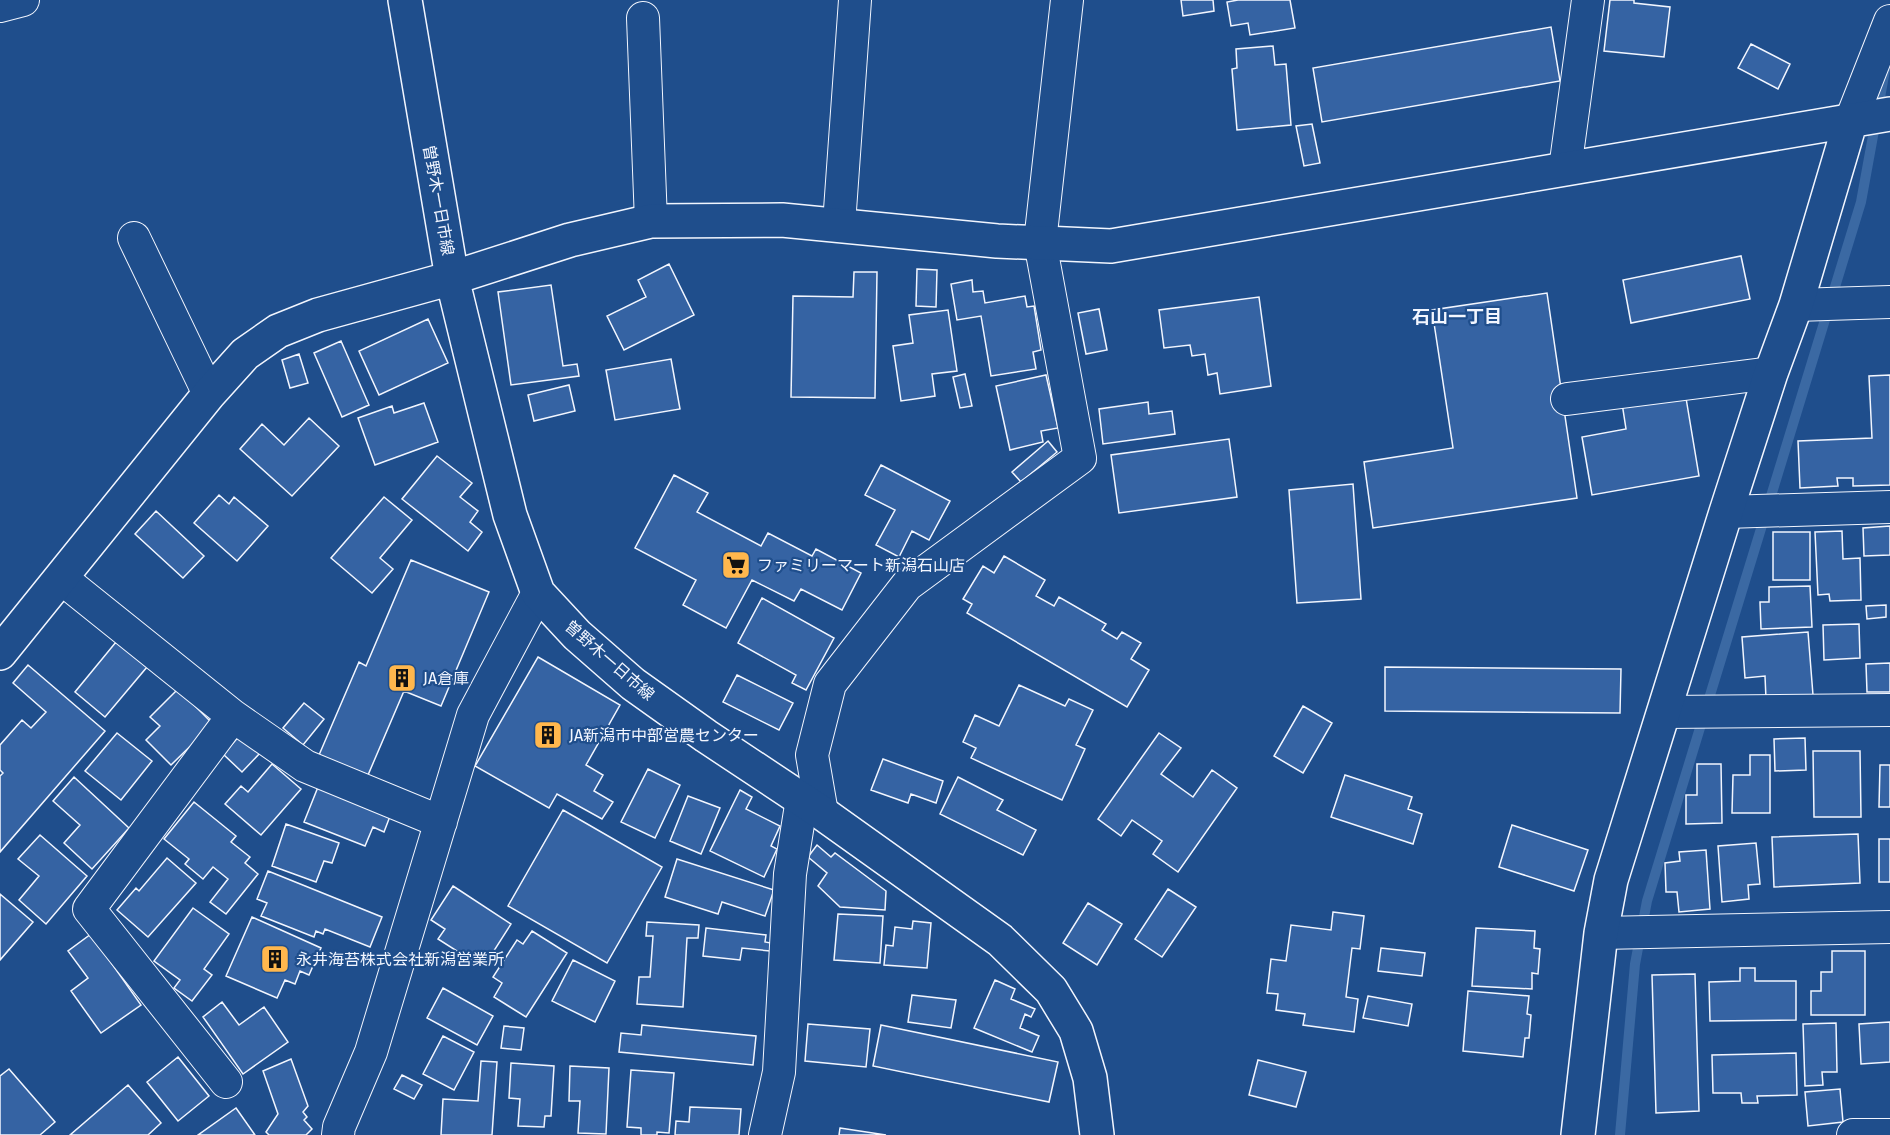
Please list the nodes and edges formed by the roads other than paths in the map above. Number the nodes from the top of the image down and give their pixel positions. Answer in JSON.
{"nodes":[{"id":1,"x":22,"y":0,"type":"edge"},
{"id":2,"x":405,"y":0,"type":"edge"},
{"id":3,"x":855,"y":0,"type":"edge"},
{"id":4,"x":1067,"y":0,"type":"edge"},
{"id":5,"x":1588,"y":0,"type":"edge"},
{"id":6,"x":0,"y":6,"type":"edge"},
{"id":7,"x":643,"y":18,"type":"dead end"},
{"id":8,"x":1890,"y":21,"type":"edge"},
{"id":9,"x":1890,"y":114,"type":"edge"},
{"id":10,"x":1851,"y":120,"type":"junction"},
{"id":11,"x":1565,"y":169,"type":"junction"},
{"id":12,"x":651,"y":221,"type":"junction"},
{"id":13,"x":839,"y":224,"type":"junction"},
{"id":14,"x":134,"y":238,"type":"dead end"},
{"id":15,"x":1040,"y":242,"type":"junction"},
{"id":16,"x":452,"y":278,"type":"junction"},
{"id":17,"x":1890,"y":302,"type":"edge"},
{"id":18,"x":1796,"y":305,"type":"junction"},
{"id":19,"x":1771,"y":373,"type":"junction"},
{"id":20,"x":209,"y":394,"type":"junction"},
{"id":21,"x":1567,"y":399,"type":"dead end"},
{"id":22,"x":1890,"y":507,"type":"edge"},
{"id":23,"x":1726,"y":512,"type":"junction"},
{"id":24,"x":61,"y":578,"type":"junction"},
{"id":25,"x":538,"y":592,"type":"junction"},
{"id":26,"x":0,"y":653,"type":"edge"},
{"id":27,"x":1890,"y":710,"type":"edge"},
{"id":28,"x":1664,"y":712,"type":"junction"},
{"id":29,"x":233,"y":716,"type":"junction"},
{"id":30,"x":812,"y":806,"type":"junction"},
{"id":31,"x":441,"y":822,"type":"junction"},
{"id":32,"x":1890,"y":927,"type":"edge"},
{"id":33,"x":1601,"y":933,"type":"junction"},
{"id":34,"x":226,"y":1082,"type":"dead end"},
{"id":35,"x":336,"y":1132,"type":"edge"},
{"id":36,"x":765,"y":1135,"type":"edge"},
{"id":37,"x":1097,"y":1135,"type":"edge"},
{"id":38,"x":1578,"y":1135,"type":"edge"},
{"id":39,"x":1853,"y":1135,"type":"edge"},
{"id":40,"x":1890,"y":1135,"type":"edge"}],
"edges":[{"from":1,"to":6,"type":"street"},
{"from":2,"to":16,"type":"street","name":"曽野木一日市線"},
{"from":3,"to":13,"type":"street"},
{"from":4,"to":15,"type":"street"},
{"from":5,"to":11,"type":"street"},
{"from":7,"to":12,"type":"street"},
{"from":8,"to":10,"type":"street"},
{"from":9,"to":10,"type":"street"},
{"from":10,"to":11,"type":"street"},
{"from":10,"to":18,"type":"street"},
{"from":11,"to":15,"type":"street"},
{"from":12,"to":13,"type":"street"},
{"from":12,"to":16,"type":"street"},
{"from":13,"to":15,"type":"street"},
{"from":14,"to":20,"type":"street"},
{"from":15,"to":30,"type":"street"},
{"from":16,"to":20,"type":"street"},
{"from":16,"to":25,"type":"street","name":"曽野木一日市線"},
{"from":17,"to":18,"type":"street"},
{"from":18,"to":19,"type":"street"},
{"from":19,"to":21,"type":"street"},
{"from":19,"to":23,"type":"street"},
{"from":20,"to":24,"type":"street"},
{"from":22,"to":23,"type":"street"},
{"from":23,"to":28,"type":"street"},
{"from":24,"to":26,"type":"street"},
{"from":24,"to":29,"type":"street"},
{"from":25,"to":30,"type":"street","name":"曽野木一日市線"},
{"from":25,"to":31,"type":"street"},
{"from":27,"to":28,"type":"street"},
{"from":28,"to":33,"type":"street"},
{"from":29,"to":31,"type":"street"},
{"from":29,"to":34,"type":"street"},
{"from":30,"to":36,"type":"street"},
{"from":30,"to":37,"type":"street","name":"曽野木一日市線"},
{"from":31,"to":35,"type":"street"},
{"from":32,"to":33,"type":"street"},
{"from":33,"to":38,"type":"street"},
{"from":39,"to":40,"type":"street"}]}
